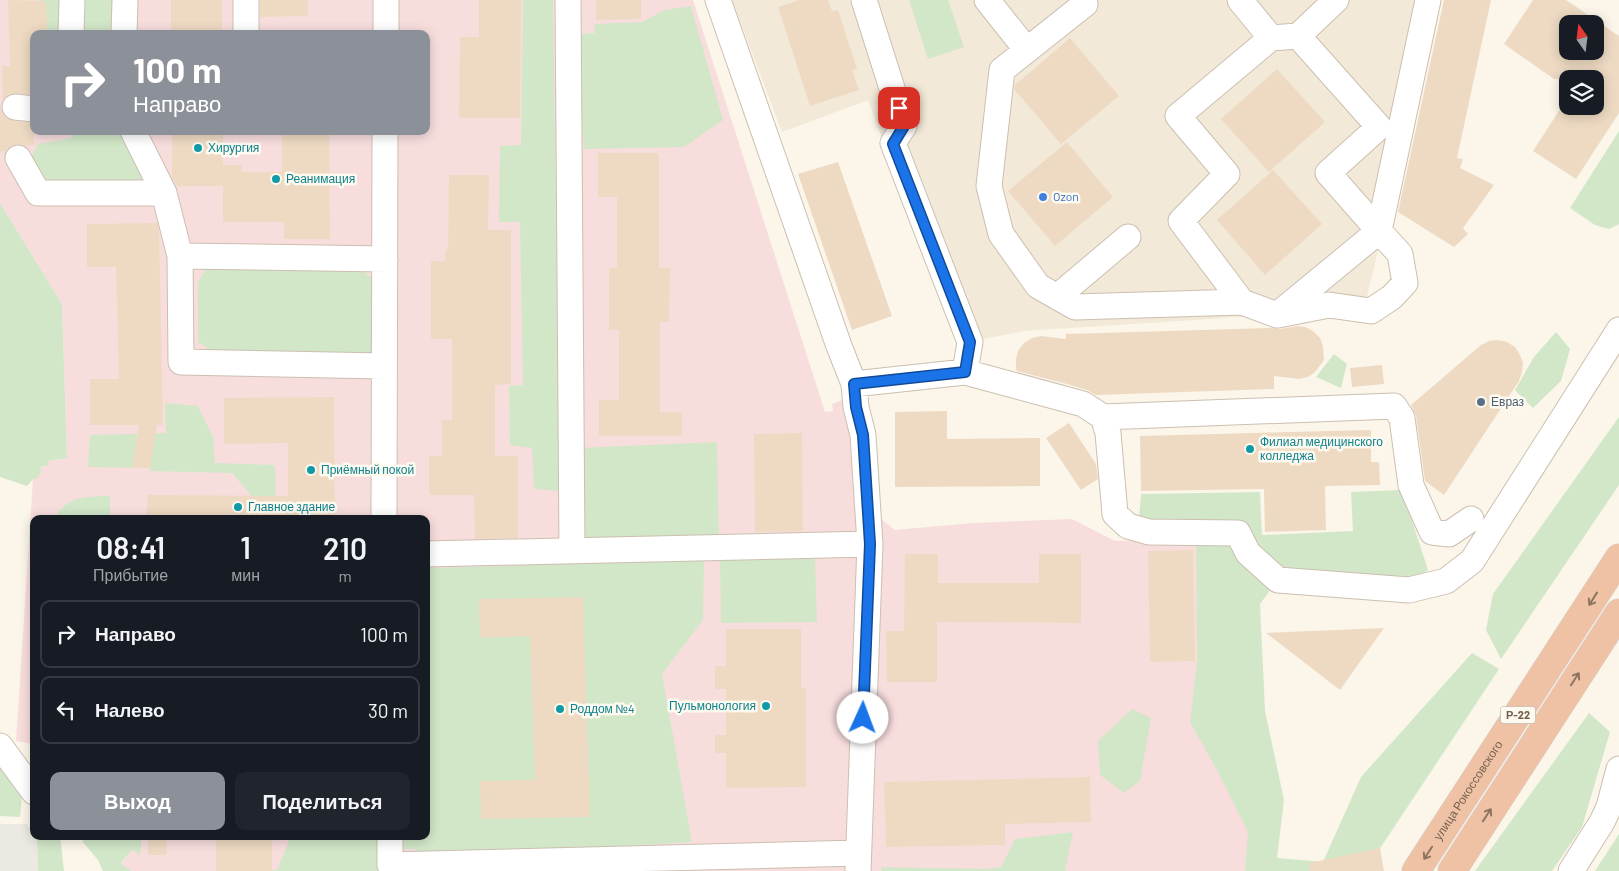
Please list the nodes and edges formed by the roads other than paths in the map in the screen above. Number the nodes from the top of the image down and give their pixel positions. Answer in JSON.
{"nodes":[{"id":1,"x":72,"y":0,"type":"edge"},
{"id":2,"x":124,"y":0,"type":"edge"},
{"id":3,"x":246,"y":0,"type":"edge"},
{"id":4,"x":386,"y":0,"type":"edge"},
{"id":5,"x":568,"y":0,"type":"edge"},
{"id":6,"x":718,"y":0,"type":"edge"},
{"id":7,"x":864,"y":0,"type":"edge"},
{"id":8,"x":987,"y":0,"type":"edge"},
{"id":9,"x":1240,"y":0,"type":"edge"},
{"id":10,"x":1336,"y":0,"type":"edge"},
{"id":11,"x":1428,"y":0,"type":"edge"},
{"id":12,"x":1085,"y":4,"type":"dead end"},
{"id":13,"x":71,"y":30,"type":"edge"},
{"id":14,"x":124,"y":30,"type":"edge"},
{"id":15,"x":246,"y":30,"type":"edge"},
{"id":16,"x":386,"y":30,"type":"edge"},
{"id":17,"x":1298,"y":36,"type":"junction"},
{"id":18,"x":1271,"y":38,"type":"junction"},
{"id":19,"x":1026,"y":49,"type":"junction"},
{"id":20,"x":1379,"y":127,"type":"junction"},
{"id":21,"x":135,"y":135,"type":"edge"},
{"id":22,"x":385,"y":135,"type":"edge"},
{"id":23,"x":1397,"y":146,"type":"junction"},
{"id":24,"x":18,"y":158,"type":"dead end"},
{"id":25,"x":164,"y":193,"type":"junction"},
{"id":26,"x":1379,"y":230,"type":"junction"},
{"id":27,"x":1128,"y":237,"type":"dead end"},
{"id":28,"x":180,"y":256,"type":"junction"},
{"id":29,"x":385,"y":260,"type":"junction"},
{"id":30,"x":1057,"y":297,"type":"junction"},
{"id":31,"x":1242,"y":302,"type":"junction"},
{"id":32,"x":1277,"y":315,"type":"junction"},
{"id":33,"x":1619,"y":330,"type":"edge"},
{"id":34,"x":384,"y":366,"type":"junction"},
{"id":35,"x":965,"y":372,"type":"junction"},
{"id":36,"x":854,"y":384,"type":"junction"},
{"id":37,"x":1103,"y":417,"type":"junction"},
{"id":38,"x":384,"y":515,"type":"edge"},
{"id":39,"x":1471,"y":519,"type":"dead end"},
{"id":40,"x":870,"y":544,"type":"junction"},
{"id":41,"x":572,"y":550,"type":"junction"},
{"id":42,"x":430,"y":554,"type":"edge"},
{"id":43,"x":1619,"y":558,"type":"edge"},
{"id":44,"x":1619,"y":613,"type":"edge"},
{"id":45,"x":0,"y":746,"type":"edge"},
{"id":46,"x":1619,"y":769,"type":"edge"},
{"id":47,"x":30,"y":787,"type":"edge"},
{"id":48,"x":1614,"y":809,"type":"edge"},
{"id":49,"x":390,"y":840,"type":"edge"},
{"id":50,"x":858,"y":862,"type":"edge"},
{"id":51,"x":585,"y":866,"type":"edge"},
{"id":52,"x":1416,"y":871,"type":"edge"},
{"id":53,"x":1452,"y":871,"type":"edge"},
{"id":54,"x":1571,"y":871,"type":"edge"}],
"edges":[{"from":1,"to":13,"type":"street"},
{"from":2,"to":14,"type":"street"},
{"from":3,"to":15,"type":"street"},
{"from":4,"to":16,"type":"street"},
{"from":5,"to":41,"type":"street"},
{"from":6,"to":36,"type":"street"},
{"from":7,"to":35,"type":"street"},
{"from":8,"to":19,"type":"street"},
{"from":9,"to":18,"type":"street"},
{"from":10,"to":17,"type":"street"},
{"from":11,"to":23,"type":"street"},
{"from":12,"to":19,"type":"street"},
{"from":17,"to":18,"type":"street"},
{"from":17,"to":20,"type":"street"},
{"from":18,"to":31,"type":"street"},
{"from":19,"to":30,"type":"street"},
{"from":20,"to":23,"type":"street"},
{"from":20,"to":26,"type":"street"},
{"from":21,"to":25,"type":"street"},
{"from":22,"to":29,"type":"street"},
{"from":23,"to":26,"type":"street"},
{"from":24,"to":25,"type":"street"},
{"from":25,"to":28,"type":"street"},
{"from":26,"to":32,"type":"street"},
{"from":26,"to":32,"type":"street"},
{"from":27,"to":30,"type":"street"},
{"from":28,"to":29,"type":"street"},
{"from":28,"to":34,"type":"street"},
{"from":29,"to":34,"type":"street"},
{"from":30,"to":31,"type":"street"},
{"from":31,"to":32,"type":"street"},
{"from":33,"to":37,"type":"street"},
{"from":34,"to":38,"type":"street"},
{"from":35,"to":36,"type":"street"},
{"from":35,"to":37,"type":"street"},
{"from":36,"to":40,"type":"street"},
{"from":37,"to":39,"type":"street"},
{"from":40,"to":41,"type":"street"},
{"from":40,"to":50,"type":"street"},
{"from":41,"to":42,"type":"street"},
{"from":43,"to":52,"type":"highway","name":"улица Рокоссовского","number":"Р-22","one_way":true},
{"from":53,"to":44,"type":"highway","number":"Р-22","one_way":true},
{"from":45,"to":47,"type":"street"},
{"from":46,"to":48,"type":"street"},
{"from":48,"to":54,"type":"street"},
{"from":49,"to":51,"type":"street"},
{"from":50,"to":51,"type":"street"}]}
